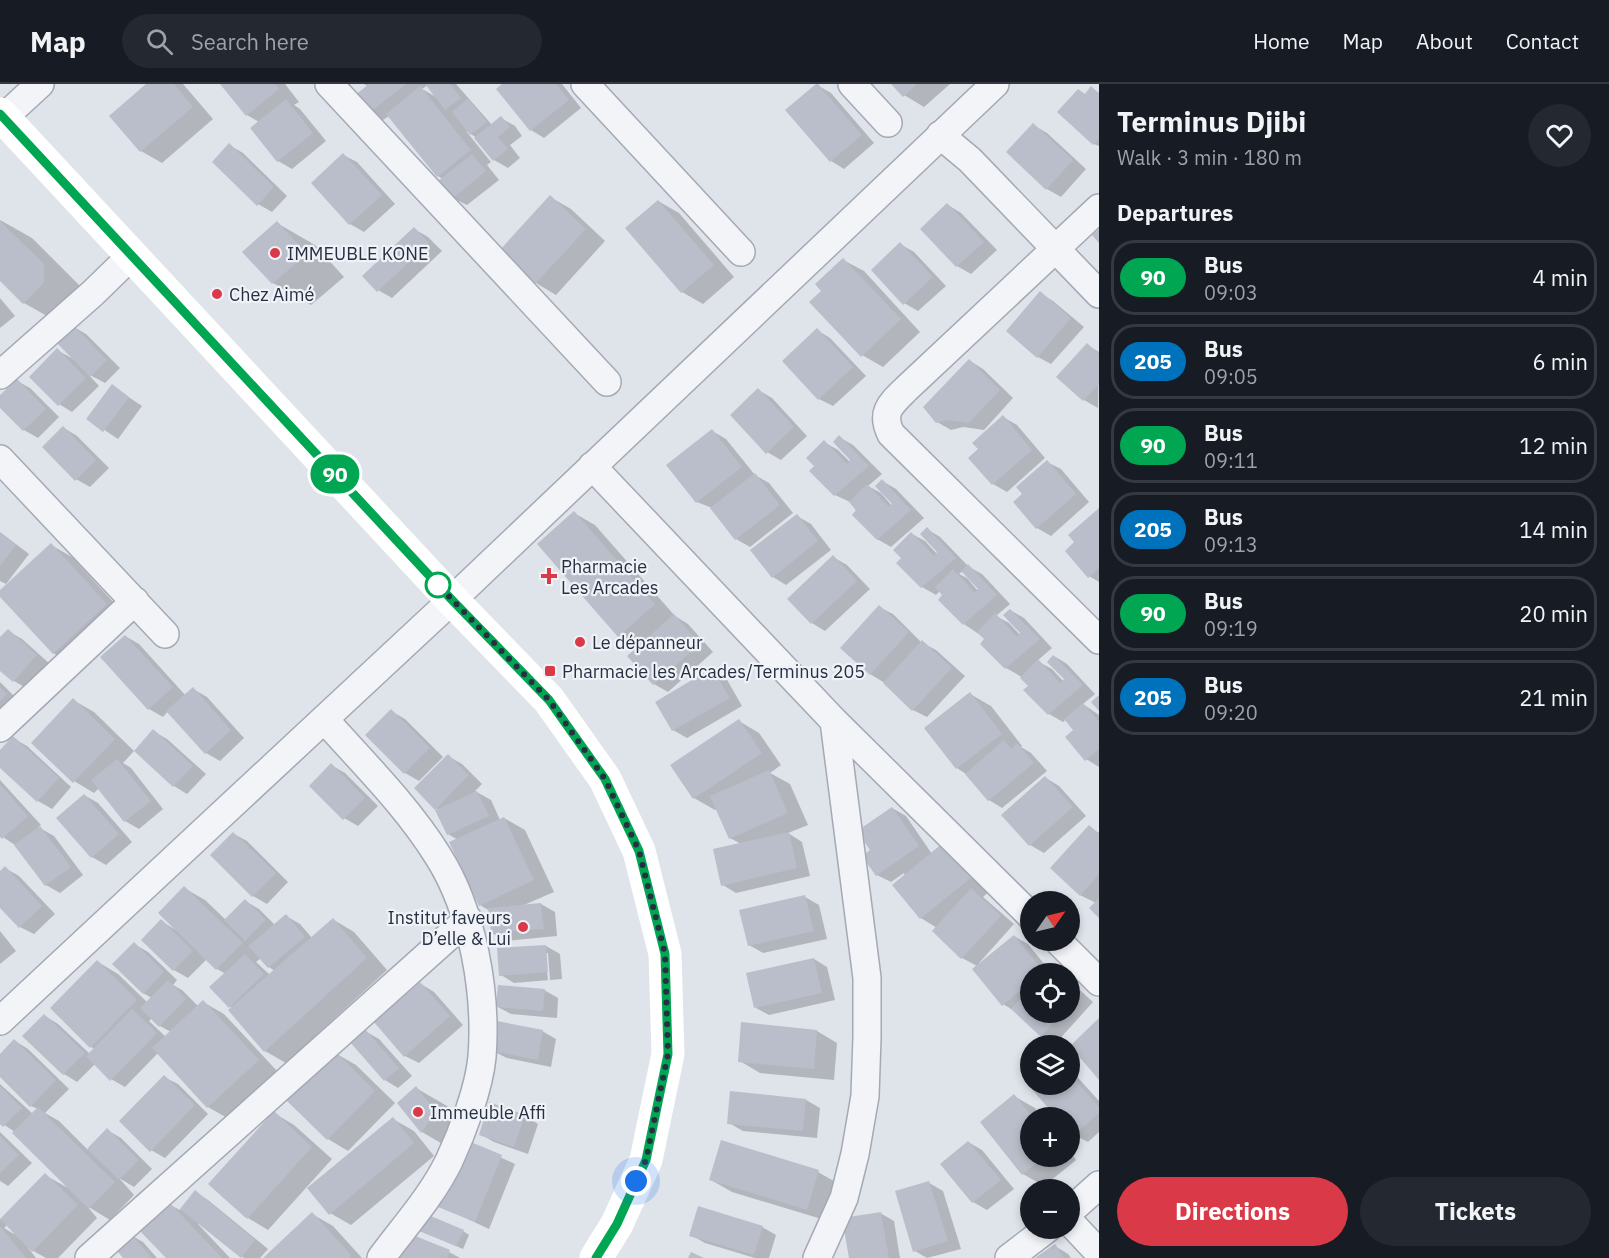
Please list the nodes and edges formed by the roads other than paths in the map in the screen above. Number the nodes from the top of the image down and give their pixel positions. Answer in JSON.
{"nodes":[{"id":1,"x":40,"y":84,"type":"edge"},
{"id":2,"x":329,"y":84,"type":"edge"},
{"id":3,"x":585,"y":84,"type":"edge"},
{"id":4,"x":852,"y":84,"type":"edge"},
{"id":5,"x":994,"y":84,"type":"edge"},
{"id":6,"x":2,"y":116,"type":"edge"},
{"id":7,"x":888,"y":123,"type":"dead end"},
{"id":8,"x":940,"y":135,"type":"junction"},
{"id":9,"x":1099,"y":208,"type":"edge"},
{"id":10,"x":1055,"y":248,"type":"junction"},
{"id":11,"x":741,"y":252,"type":"dead end"},
{"id":12,"x":131,"y":256,"type":"junction"},
{"id":13,"x":1099,"y":294,"type":"edge"},
{"id":14,"x":0,"y":375,"type":"edge"},
{"id":15,"x":607,"y":382,"type":"dead end"},
{"id":16,"x":0,"y":459,"type":"edge"},
{"id":17,"x":592,"y":466,"type":"junction"},
{"id":18,"x":452,"y":600,"type":"junction"},
{"id":19,"x":135,"y":601,"type":"junction"},
{"id":20,"x":165,"y":634,"type":"dead end"},
{"id":21,"x":1099,"y":640,"type":"edge"},
{"id":22,"x":325,"y":720,"type":"junction"},
{"id":23,"x":834,"y":721,"type":"junction"},
{"id":24,"x":0,"y":728,"type":"edge"},
{"id":25,"x":1020,"y":905,"type":"edge"},
{"id":26,"x":468,"y":919,"type":"junction"},
{"id":27,"x":1068,"y":951,"type":"edge"},
{"id":28,"x":1099,"y":982,"type":"edge"},
{"id":29,"x":0,"y":1021,"type":"edge"},
{"id":30,"x":1099,"y":1185,"type":"edge"},
{"id":31,"x":1080,"y":1202,"type":"edge"},
{"id":32,"x":1080,"y":1233,"type":"edge"},
{"id":33,"x":1034,"y":1239,"type":"edge"},
{"id":34,"x":1099,"y":1254,"type":"edge"},
{"id":35,"x":89,"y":1258,"type":"edge"},
{"id":36,"x":381,"y":1258,"type":"edge"},
{"id":37,"x":596,"y":1258,"type":"edge"},
{"id":38,"x":817,"y":1258,"type":"edge"},
{"id":39,"x":1009,"y":1258,"type":"edge"}],
"edges":[{"from":1,"to":6,"type":"street"},
{"from":2,"to":15,"type":"street"},
{"from":3,"to":11,"type":"street"},
{"from":4,"to":7,"type":"street"},
{"from":5,"to":8,"type":"street"},
{"from":6,"to":12,"type":"street"},
{"from":8,"to":10,"type":"street"},
{"from":8,"to":17,"type":"street"},
{"from":9,"to":10,"type":"street"},
{"from":10,"to":13,"type":"street"},
{"from":10,"to":21,"type":"street"},
{"from":12,"to":14,"type":"street"},
{"from":12,"to":18,"type":"street"},
{"from":16,"to":19,"type":"street"},
{"from":17,"to":18,"type":"street"},
{"from":17,"to":23,"type":"street"},
{"from":18,"to":22,"type":"street"},
{"from":18,"to":37,"type":"street"},
{"from":19,"to":20,"type":"street"},
{"from":19,"to":24,"type":"street"},
{"from":22,"to":26,"type":"street"},
{"from":22,"to":29,"type":"street"},
{"from":23,"to":25,"type":"street"},
{"from":23,"to":38,"type":"street"},
{"from":26,"to":35,"type":"street"},
{"from":26,"to":36,"type":"street"},
{"from":27,"to":28,"type":"street"},
{"from":30,"to":31,"type":"street"},
{"from":32,"to":34,"type":"street"},
{"from":33,"to":39,"type":"street"}]}
